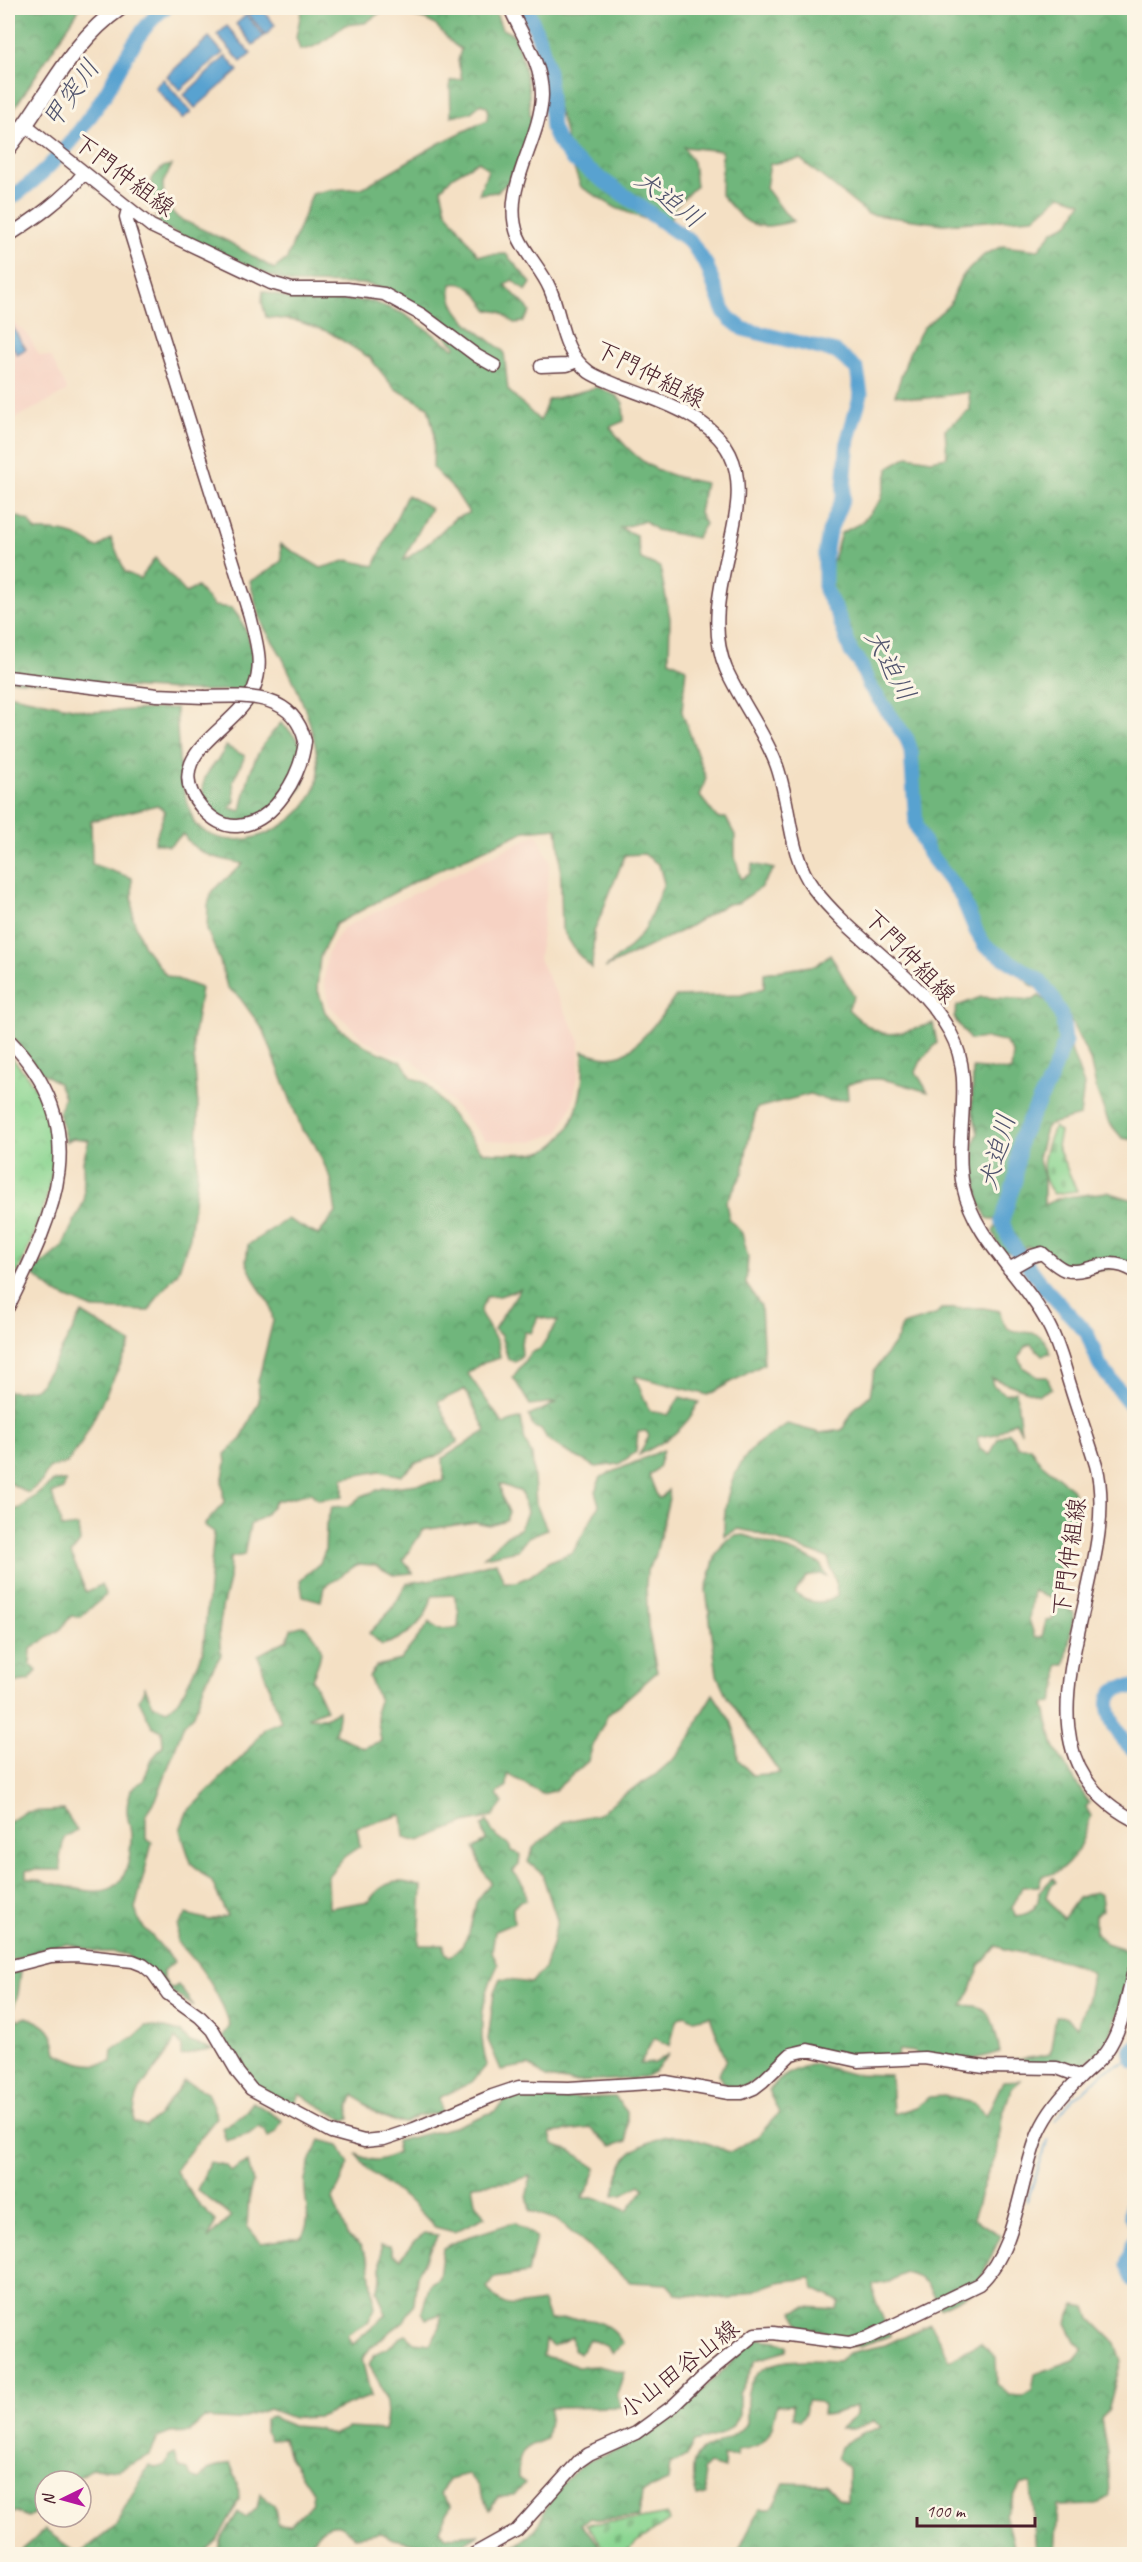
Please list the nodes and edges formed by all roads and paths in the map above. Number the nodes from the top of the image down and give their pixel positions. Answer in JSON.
{"nodes":[{"id":1,"x":120,"y":8,"type":"edge"},
{"id":2,"x":510,"y":8,"type":"edge"},
{"id":3,"x":26,"y":126,"type":"junction"},
{"id":4,"x":8,"y":148,"type":"edge"},
{"id":5,"x":81,"y":172,"type":"junction"},
{"id":6,"x":128,"y":209,"type":"junction"},
{"id":7,"x":8,"y":236,"type":"edge"},
{"id":8,"x":577,"y":361,"type":"junction"},
{"id":9,"x":495,"y":366,"type":"dead end"},
{"id":10,"x":541,"y":366,"type":"dead end"},
{"id":11,"x":8,"y":676,"type":"edge"},
{"id":12,"x":8,"y":1039,"type":"edge"},
{"id":13,"x":1010,"y":1269,"type":"junction"},
{"id":14,"x":1134,"y":1270,"type":"edge"},
{"id":15,"x":8,"y":1306,"type":"edge"},
{"id":16,"x":1134,"y":1820,"type":"edge"},
{"id":17,"x":8,"y":1967,"type":"edge"},
{"id":18,"x":1134,"y":1971,"type":"edge"},
{"id":19,"x":1081,"y":2077,"type":"junction"},
{"id":20,"x":474,"y":2554,"type":"edge"}],
"edges":[{"from":1,"to":3,"type":"highway"},
{"from":2,"to":8,"type":"street"},
{"from":3,"to":4,"type":"highway"},
{"from":3,"to":5,"type":"street","name":"下門仲組線"},
{"from":5,"to":6,"type":"street","name":"下門仲組線"},
{"from":5,"to":7,"type":"street"},
{"from":6,"to":9,"type":"street","name":"下門仲組線"},
{"from":6,"to":11,"type":"street","bridge":true},
{"from":8,"to":10,"type":"street","name":"下門仲組線"},
{"from":8,"to":13,"type":"street","name":"下門仲組線"},
{"from":12,"to":15,"type":"street"},
{"from":13,"to":14,"type":"street"},
{"from":13,"to":16,"type":"street","name":"下門仲組線"},
{"from":17,"to":19,"type":"street"},
{"from":18,"to":19,"type":"street","name":"小山田谷山線"},
{"from":19,"to":20,"type":"street","name":"小山田谷山線"}]}
